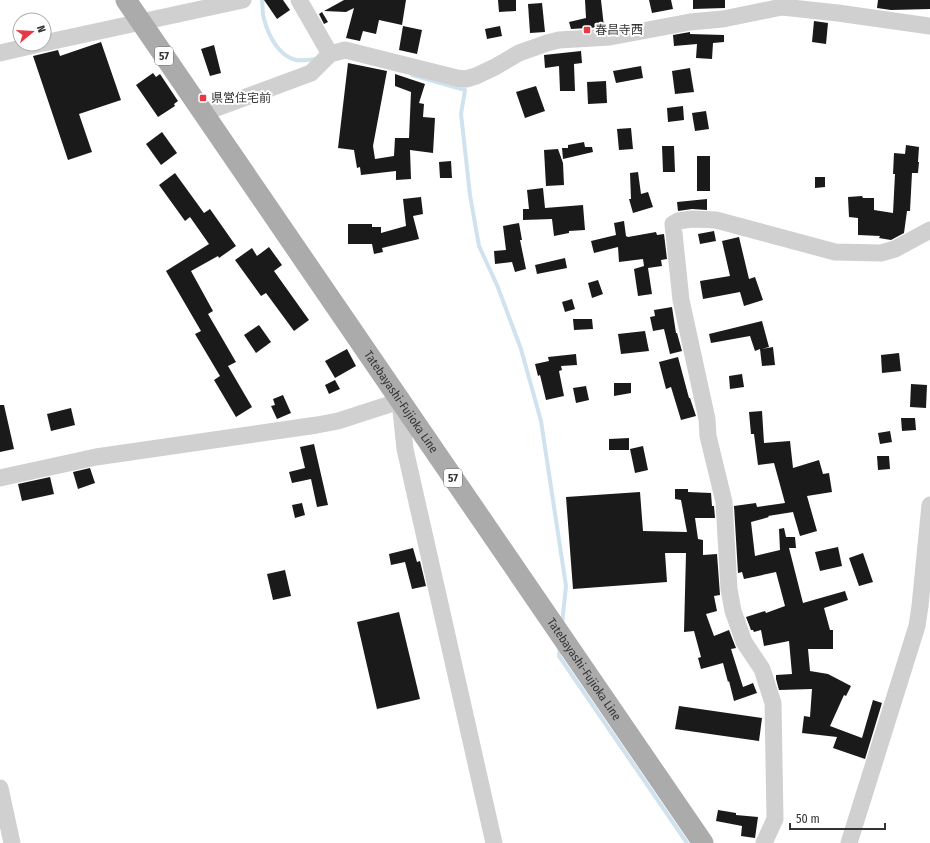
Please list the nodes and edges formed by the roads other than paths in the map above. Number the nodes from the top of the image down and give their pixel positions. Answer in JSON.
{"nodes":[{"id":1,"x":126,"y":0,"type":"edge"},
{"id":2,"x":243,"y":0,"type":"edge"},
{"id":3,"x":299,"y":0,"type":"edge"},
{"id":4,"x":141,"y":21,"type":"junction"},
{"id":5,"x":930,"y":26,"type":"edge"},
{"id":6,"x":52,"y":41,"type":"edge"},
{"id":7,"x":12,"y":50,"type":"edge"},
{"id":8,"x":0,"y":53,"type":"edge"},
{"id":9,"x":330,"y":54,"type":"junction"},
{"id":10,"x":203,"y":112,"type":"junction"},
{"id":11,"x":929,"y":232,"type":"edge"},
{"id":12,"x":400,"y":401,"type":"junction"},
{"id":13,"x":0,"y":478,"type":"edge"},
{"id":14,"x":930,"y":505,"type":"edge"},
{"id":15,"x":0,"y":788,"type":"edge"},
{"id":16,"x":12,"y":843,"type":"edge"},
{"id":17,"x":494,"y":843,"type":"edge"},
{"id":18,"x":704,"y":843,"type":"edge"},
{"id":19,"x":764,"y":843,"type":"edge"},
{"id":20,"x":849,"y":843,"type":"edge"}],
"edges":[{"from":1,"to":4,"type":"main road","name":"Tatebayashi-Fujioka Line","number":"57"},
{"from":2,"to":4,"type":"street"},
{"from":3,"to":9,"type":"street"},
{"from":4,"to":6,"type":"street"},
{"from":4,"to":10,"type":"main road","name":"Tatebayashi-Fujioka Line","number":"57"},
{"from":5,"to":9,"type":"street"},
{"from":7,"to":8,"type":"street"},
{"from":9,"to":10,"type":"street"},
{"from":10,"to":12,"type":"main road","name":"Tatebayashi-Fujioka Line","number":"57"},
{"from":11,"to":19,"type":"street"},
{"from":12,"to":13,"type":"street"},
{"from":12,"to":17,"type":"street"},
{"from":12,"to":18,"type":"main road","name":"Tatebayashi-Fujioka Line","number":"57"},
{"from":14,"to":20,"type":"street"},
{"from":15,"to":16,"type":"street"}]}
